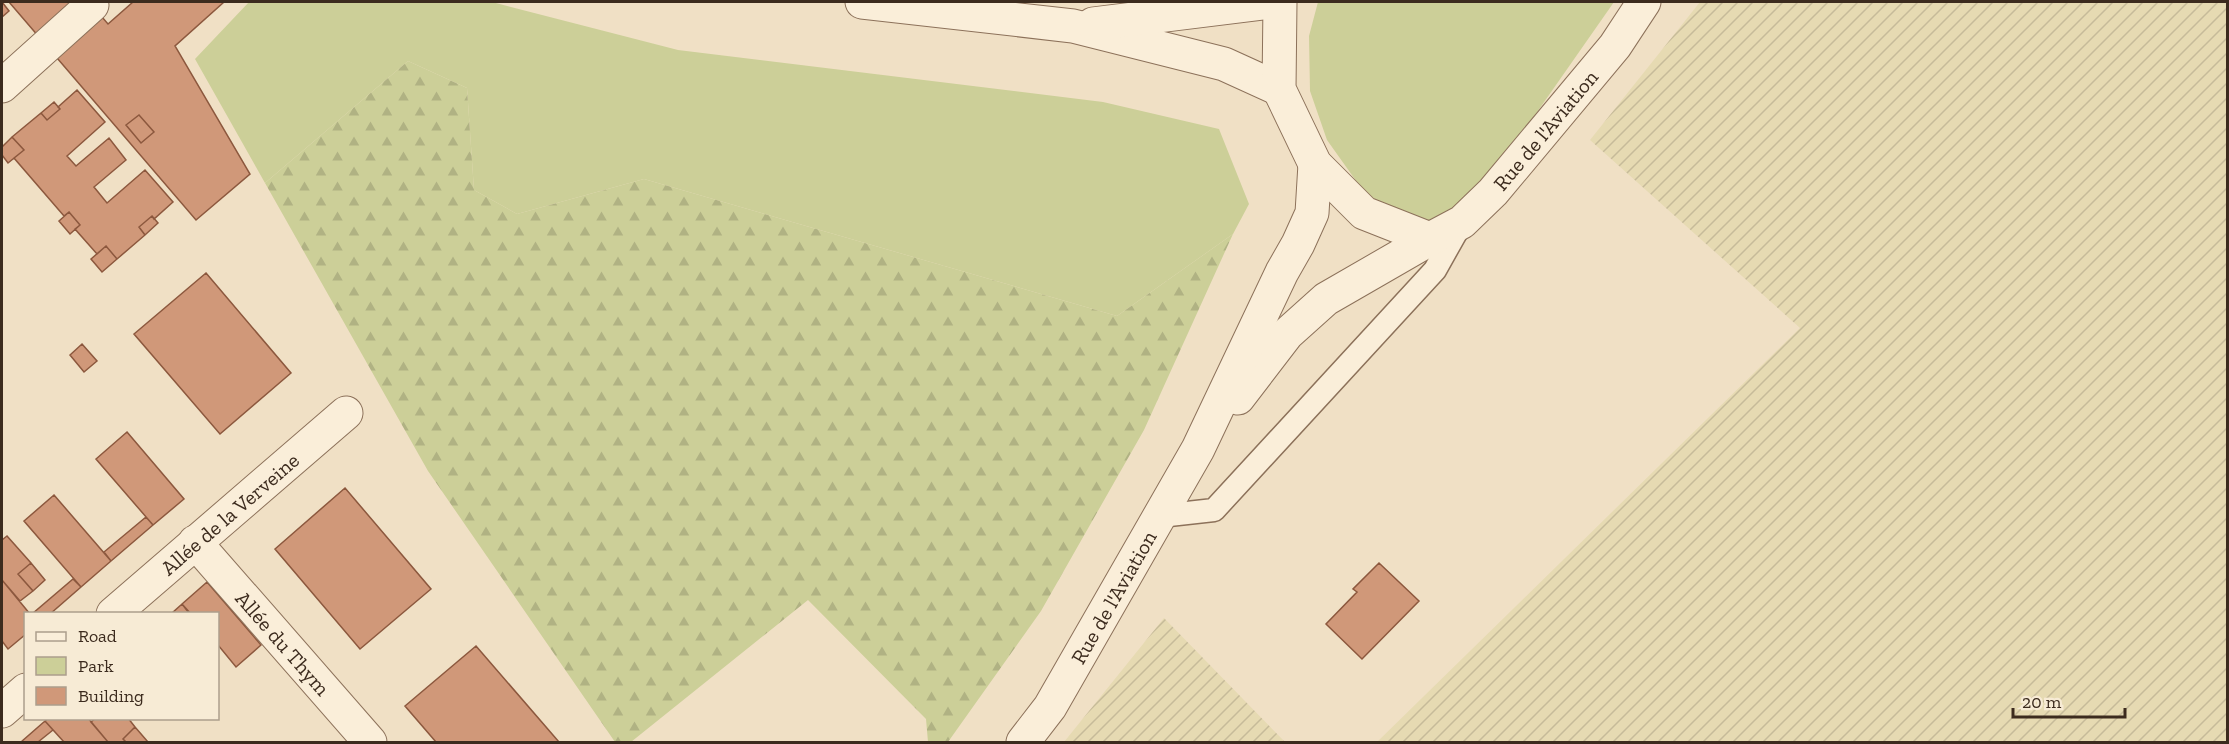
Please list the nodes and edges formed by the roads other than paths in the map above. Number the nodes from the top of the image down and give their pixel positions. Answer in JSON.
{"nodes":[{"id":1,"x":862,"y":2,"type":"edge"},
{"id":2,"x":1271,"y":2,"type":"edge"},
{"id":3,"x":1280,"y":2,"type":"edge"},
{"id":4,"x":1644,"y":2,"type":"edge"},
{"id":5,"x":92,"y":5,"type":"dead end"},
{"id":6,"x":1073,"y":26,"type":"junction"},
{"id":7,"x":2,"y":86,"type":"edge"},
{"id":8,"x":1280,"y":89,"type":"junction"},
{"id":9,"x":1315,"y":164,"type":"junction"},
{"id":10,"x":1462,"y":222,"type":"junction"},
{"id":11,"x":1430,"y":239,"type":"junction"},
{"id":12,"x":346,"y":413,"type":"dead end"},
{"id":13,"x":1198,"y":449,"type":"junction"},
{"id":14,"x":1160,"y":516,"type":"junction"},
{"id":15,"x":195,"y":542,"type":"junction"},
{"id":16,"x":115,"y":612,"type":"edge"},
{"id":17,"x":24,"y":692,"type":"edge"},
{"id":18,"x":2,"y":711,"type":"edge"},
{"id":19,"x":370,"y":742,"type":"edge"},
{"id":20,"x":1023,"y":742,"type":"edge"}],
"edges":[{"from":1,"to":6,"type":"street"},
{"from":2,"to":6,"type":"street"},
{"from":3,"to":8,"type":"street","name":"Rue de l'Aviation"},
{"from":4,"to":10,"type":"street","name":"Rue de l'Aviation"},
{"from":5,"to":7,"type":"street"},
{"from":6,"to":8,"type":"street"},
{"from":8,"to":9,"type":"street","name":"Rue de l'Aviation"},
{"from":9,"to":11,"type":"street","name":"Rue de l'Aviation"},
{"from":9,"to":13,"type":"street","name":"Rue de l'Aviation"},
{"from":10,"to":11,"type":"street","name":"Rue de l'Aviation"},
{"from":10,"to":14,"type":"lane"},
{"from":11,"to":13,"type":"street","name":"Rue de l'Aviation"},
{"from":12,"to":15,"type":"street","name":"Allée de la Verveine"},
{"from":13,"to":14,"type":"street","name":"Rue de l'Aviation"},
{"from":14,"to":20,"type":"street","name":"Rue de l'Aviation"},
{"from":15,"to":16,"type":"street","name":"Allée de la Verveine"},
{"from":15,"to":19,"type":"street","name":"Allée du Thym"},
{"from":17,"to":18,"type":"street"}]}
